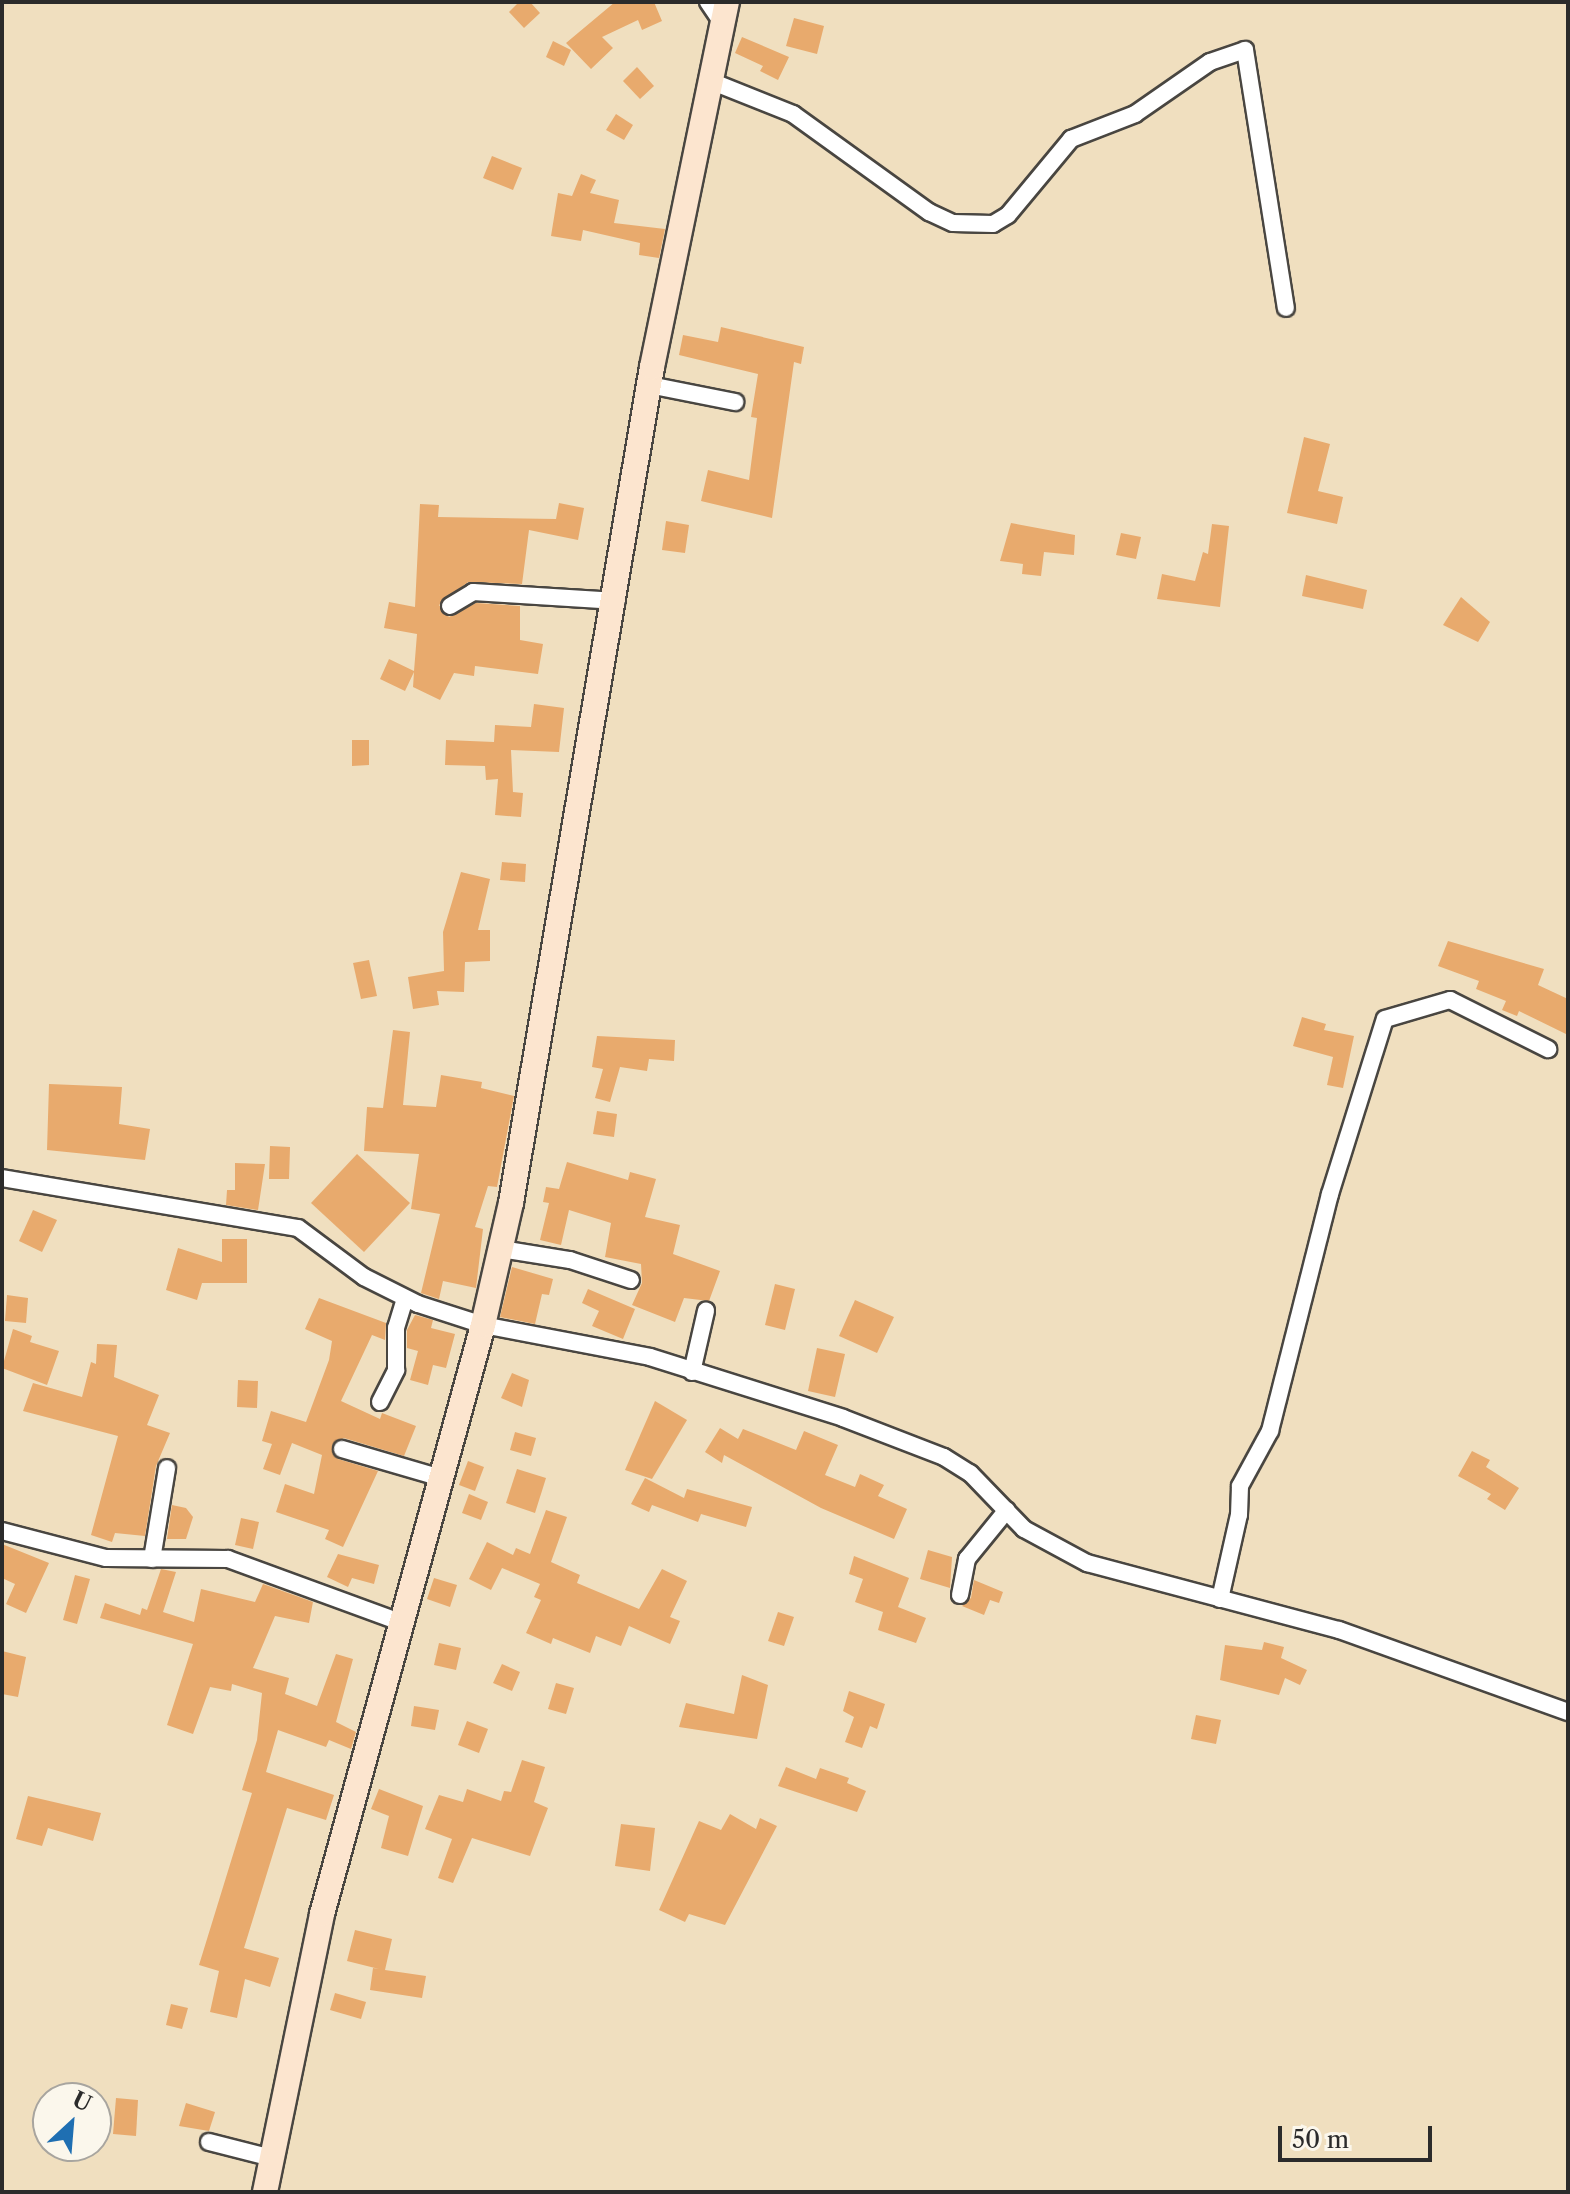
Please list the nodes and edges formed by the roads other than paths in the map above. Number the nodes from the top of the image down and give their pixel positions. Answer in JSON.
{"nodes":[{"id":1,"x":718,"y":8,"type":"edge"},
{"id":2,"x":708,"y":80,"type":"junction"},
{"id":3,"x":1286,"y":308,"type":"dead end"},
{"id":4,"x":649,"y":385,"type":"junction"},
{"id":5,"x":735,"y":402,"type":"dead end"},
{"id":6,"x":617,"y":601,"type":"junction"},
{"id":7,"x":450,"y":606,"type":"dead end"},
{"id":8,"x":1548,"y":1049,"type":"dead end"},
{"id":9,"x":2,"y":1178,"type":"edge"},
{"id":10,"x":501,"y":1249,"type":"junction"},
{"id":11,"x":631,"y":1280,"type":"dead end"},
{"id":12,"x":401,"y":1311,"type":"junction"},
{"id":13,"x":706,"y":1311,"type":"dead end"},
{"id":14,"x":483,"y":1325,"type":"junction"},
{"id":15,"x":692,"y":1372,"type":"junction"},
{"id":16,"x":380,"y":1402,"type":"dead end"},
{"id":17,"x":342,"y":1449,"type":"dead end"},
{"id":18,"x":167,"y":1468,"type":"dead end"},
{"id":19,"x":441,"y":1478,"type":"junction"},
{"id":20,"x":1000,"y":1517,"type":"junction"},
{"id":21,"x":2,"y":1531,"type":"edge"},
{"id":22,"x":152,"y":1559,"type":"junction"},
{"id":23,"x":960,"y":1595,"type":"dead end"},
{"id":24,"x":1220,"y":1599,"type":"junction"},
{"id":25,"x":403,"y":1623,"type":"junction"},
{"id":26,"x":1568,"y":1712,"type":"edge"},
{"id":27,"x":209,"y":2142,"type":"dead end"},
{"id":28,"x":272,"y":2158,"type":"junction"},
{"id":29,"x":265,"y":2192,"type":"edge"}],
"edges":[{"from":1,"to":2,"type":"main road"},
{"from":2,"to":3,"type":"street"},
{"from":2,"to":4,"type":"main road"},
{"from":4,"to":5,"type":"street"},
{"from":4,"to":6,"type":"main road"},
{"from":6,"to":7,"type":"street"},
{"from":6,"to":10,"type":"main road"},
{"from":8,"to":24,"type":"street"},
{"from":9,"to":12,"type":"street"},
{"from":10,"to":11,"type":"street"},
{"from":10,"to":14,"type":"main road"},
{"from":12,"to":14,"type":"street"},
{"from":12,"to":16,"type":"street"},
{"from":13,"to":15,"type":"street"},
{"from":14,"to":15,"type":"street"},
{"from":14,"to":19,"type":"main road"},
{"from":15,"to":20,"type":"street"},
{"from":17,"to":19,"type":"street"},
{"from":18,"to":22,"type":"street"},
{"from":19,"to":25,"type":"main road"},
{"from":20,"to":23,"type":"street"},
{"from":20,"to":24,"type":"street"},
{"from":21,"to":22,"type":"street"},
{"from":22,"to":25,"type":"street"},
{"from":24,"to":26,"type":"street"},
{"from":25,"to":28,"type":"main road"},
{"from":27,"to":28,"type":"street"},
{"from":28,"to":29,"type":"main road"}]}
